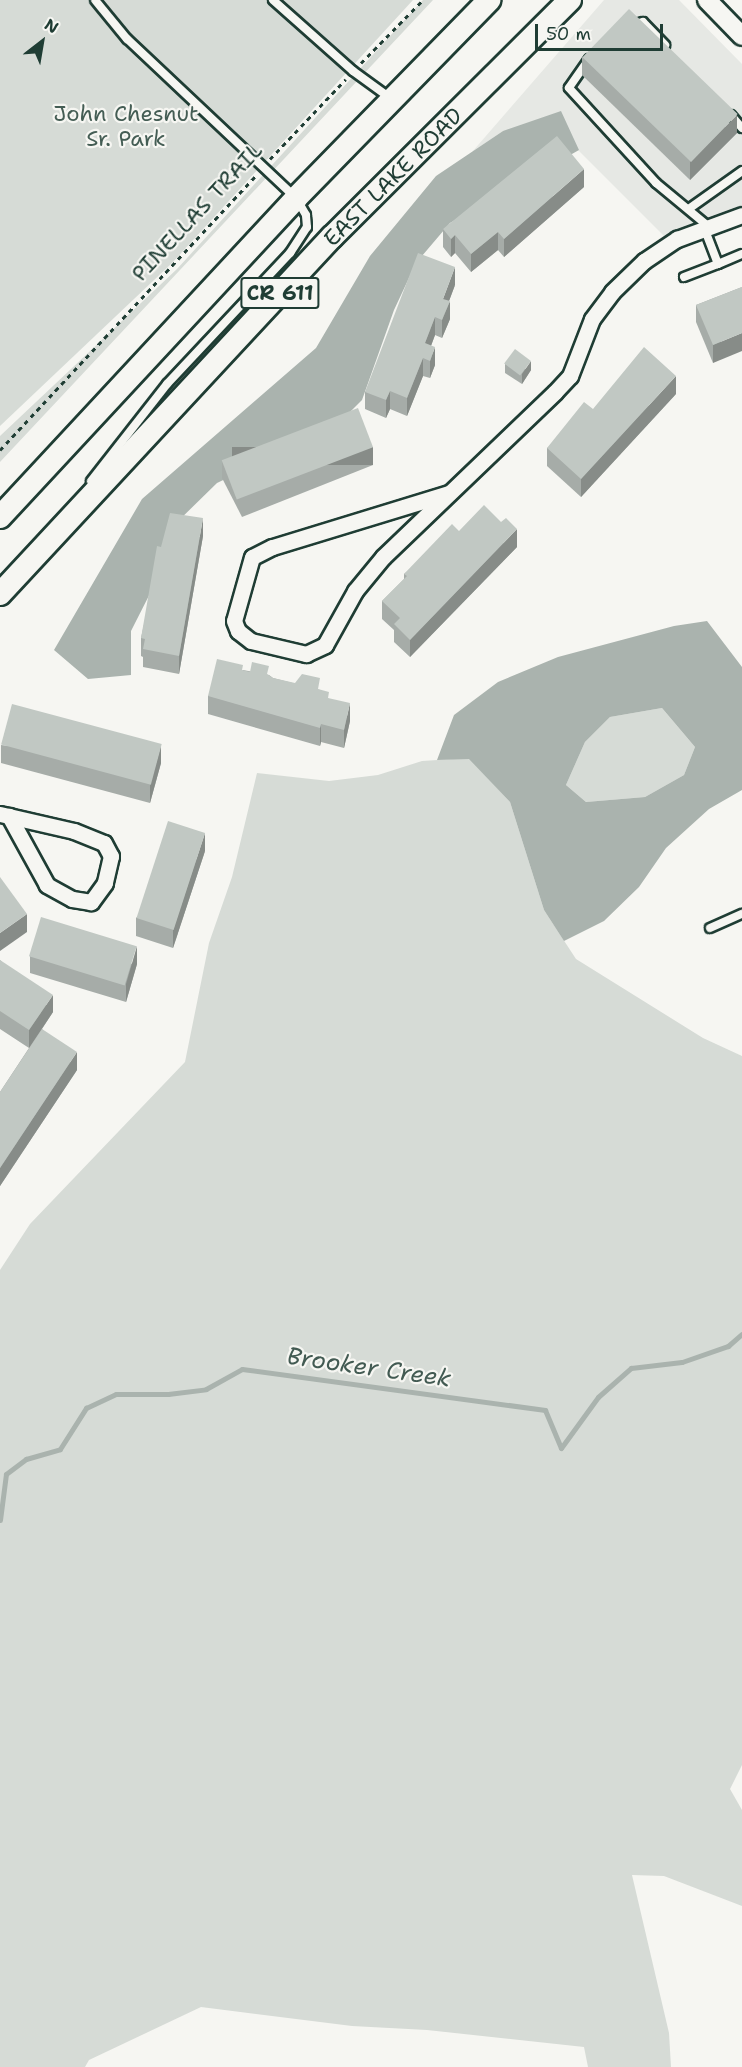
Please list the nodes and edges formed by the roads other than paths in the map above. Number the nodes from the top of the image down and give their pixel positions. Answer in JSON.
{"nodes":[{"id":1,"x":95,"y":0,"type":"edge"},
{"id":2,"x":273,"y":0,"type":"edge"},
{"id":3,"x":489,"y":0,"type":"edge"},
{"id":4,"x":570,"y":0,"type":"edge"},
{"id":5,"x":707,"y":0,"type":"edge"},
{"id":6,"x":623,"y":31,"type":"edge"},
{"id":7,"x":742,"y":36,"type":"edge"},
{"id":8,"x":596,"y":53,"type":"edge"},
{"id":9,"x":675,"y":56,"type":"edge"},
{"id":10,"x":392,"y":99,"type":"junction"},
{"id":11,"x":725,"y":109,"type":"edge"},
{"id":12,"x":742,"y":128,"type":"edge"},
{"id":13,"x":742,"y":171,"type":"edge"},
{"id":14,"x":296,"y":198,"type":"junction"},
{"id":15,"x":690,"y":208,"type":"junction"},
{"id":16,"x":742,"y":215,"type":"edge"},
{"id":17,"x":706,"y":227,"type":"junction"},
{"id":18,"x":742,"y":255,"type":"edge"},
{"id":19,"x":718,"y":264,"type":"junction"},
{"id":20,"x":684,"y":277,"type":"dead end"},
{"id":21,"x":449,"y":493,"type":"junction"},
{"id":22,"x":0,"y":517,"type":"edge"},
{"id":23,"x":16,"y":576,"type":"junction"},
{"id":24,"x":0,"y":594,"type":"edge"},
{"id":25,"x":5,"y":815,"type":"edge"},
{"id":26,"x":742,"y":914,"type":"edge"},
{"id":27,"x":710,"y":928,"type":"dead end"}],
"edges":[{"from":1,"to":14,"type":"lane"},
{"from":2,"to":10,"type":"lane"},
{"from":3,"to":10,"type":"main road","number":"CR 611"},
{"from":4,"to":23,"type":"main road","name":"EAST LAKE ROAD","number":"CR 611"},
{"from":5,"to":7,"type":"street"},
{"from":6,"to":9,"type":"lane"},
{"from":8,"to":15,"type":"lane"},
{"from":10,"to":14,"type":"main road","number":"CR 611"},
{"from":11,"to":12,"type":"lane"},
{"from":13,"to":15,"type":"lane"},
{"from":14,"to":22,"type":"main road","number":"CR 611"},
{"from":14,"to":23,"type":"lane"},
{"from":15,"to":17,"type":"lane"},
{"from":16,"to":17,"type":"street"},
{"from":17,"to":19,"type":"lane"},
{"from":17,"to":21,"type":"street"},
{"from":18,"to":19,"type":"lane"},
{"from":19,"to":20,"type":"lane"},
{"from":21,"to":21,"type":"street"},
{"from":23,"to":24,"type":"main road","name":"EAST LAKE ROAD","number":"CR 611"},
{"from":25,"to":25,"type":"street"},
{"from":26,"to":27,"type":"lane"}]}
